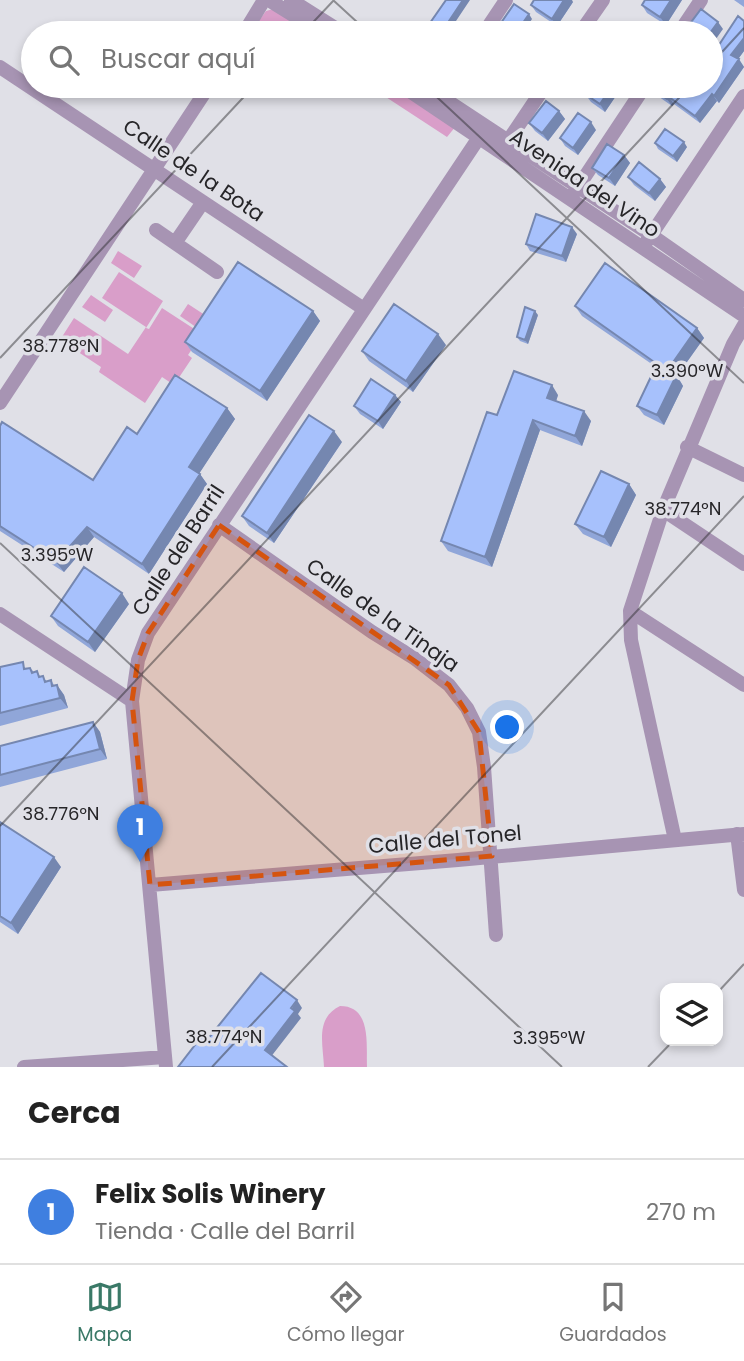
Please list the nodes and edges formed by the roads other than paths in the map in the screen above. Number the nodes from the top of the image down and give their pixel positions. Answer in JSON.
{"nodes":[{"id":1,"x":270,"y":0,"type":"edge"},
{"id":2,"x":291,"y":0,"type":"edge"},
{"id":3,"x":506,"y":0,"type":"edge"},
{"id":4,"x":603,"y":0,"type":"edge"},
{"id":5,"x":701,"y":0,"type":"edge"},
{"id":6,"x":253,"y":21,"type":"edge"},
{"id":7,"x":303,"y":21,"type":"edge"},
{"id":8,"x":324,"y":21,"type":"edge"},
{"id":9,"x":492,"y":21,"type":"edge"},
{"id":10,"x":588,"y":21,"type":"edge"},
{"id":11,"x":688,"y":21,"type":"edge"},
{"id":12,"x":2,"y":74,"type":"edge"},
{"id":13,"x":21,"y":86,"type":"edge"},
{"id":14,"x":744,"y":96,"type":"edge"},
{"id":15,"x":40,"y":98,"type":"edge"},
{"id":16,"x":201,"y":98,"type":"edge"},
{"id":17,"x":423,"y":98,"type":"edge"},
{"id":18,"x":451,"y":98,"type":"edge"},
{"id":19,"x":537,"y":98,"type":"edge"},
{"id":20,"x":637,"y":98,"type":"edge"},
{"id":21,"x":483,"y":132,"type":"junction"},
{"id":22,"x":508,"y":141,"type":"junction"},
{"id":23,"x":155,"y":170,"type":"junction"},
{"id":24,"x":574,"y":193,"type":"junction"},
{"id":25,"x":203,"y":202,"type":"junction"},
{"id":26,"x":156,"y":230,"type":"dead end"},
{"id":27,"x":652,"y":235,"type":"junction"},
{"id":28,"x":174,"y":243,"type":"junction"},
{"id":29,"x":642,"y":248,"type":"junction"},
{"id":30,"x":217,"y":272,"type":"dead end"},
{"id":31,"x":744,"y":300,"type":"edge"},
{"id":32,"x":364,"y":309,"type":"junction"},
{"id":33,"x":744,"y":316,"type":"edge"},
{"id":34,"x":744,"y":325,"type":"edge"},
{"id":35,"x":0,"y":403,"type":"edge"},
{"id":36,"x":687,"y":447,"type":"junction"},
{"id":37,"x":744,"y":475,"type":"edge"},
{"id":38,"x":663,"y":510,"type":"junction"},
{"id":39,"x":219,"y":525,"type":"junction"},
{"id":40,"x":744,"y":565,"type":"edge"},
{"id":41,"x":630,"y":611,"type":"junction"},
{"id":42,"x":0,"y":614,"type":"edge"},
{"id":43,"x":744,"y":685,"type":"edge"},
{"id":44,"x":132,"y":701,"type":"junction"},
{"id":45,"x":741,"y":834,"type":"edge"},
{"id":46,"x":675,"y":840,"type":"junction"},
{"id":47,"x":492,"y":856,"type":"junction"},
{"id":48,"x":150,"y":885,"type":"junction"},
{"id":49,"x":744,"y":890,"type":"edge"},
{"id":50,"x":496,"y":934,"type":"dead end"},
{"id":51,"x":165,"y":1062,"type":"edge"},
{"id":52,"x":24,"y":1067,"type":"edge"}],
"edges":[{"from":1,"to":6,"type":"street"},
{"from":1,"to":7,"type":"street"},
{"from":2,"to":8,"type":"street"},
{"from":3,"to":9,"type":"street"},
{"from":4,"to":10,"type":"street"},
{"from":5,"to":11,"type":"street"},
{"from":12,"to":13,"type":"street","name":"Calle de la Bota"},
{"from":14,"to":27,"type":"street"},
{"from":15,"to":23,"type":"street","name":"Calle de la Bota"},
{"from":16,"to":23,"type":"street"},
{"from":17,"to":21,"type":"street","name":"Avenida del Vino"},
{"from":18,"to":21,"type":"street","name":"Avenida del Vino"},
{"from":19,"to":22,"type":"street"},
{"from":20,"to":24,"type":"street"},
{"from":21,"to":22,"type":"street","name":"Avenida del Vino"},
{"from":21,"to":24,"type":"street","name":"Avenida del Vino"},
{"from":21,"to":32,"type":"street","name":"Calle del Barril"},
{"from":22,"to":24,"type":"street","name":"Avenida del Vino"},
{"from":23,"to":25,"type":"street","name":"Calle de la Bota"},
{"from":23,"to":35,"type":"street"},
{"from":24,"to":27,"type":"street","name":"Avenida del Vino"},
{"from":24,"to":29,"type":"street","name":"Avenida del Vino"},
{"from":25,"to":28,"type":"street"},
{"from":25,"to":32,"type":"street","name":"Calle de la Bota"},
{"from":26,"to":28,"type":"street"},
{"from":27,"to":29,"type":"street"},
{"from":27,"to":31,"type":"street","name":"Avenida del Vino"},
{"from":28,"to":30,"type":"street"},
{"from":29,"to":33,"type":"street","name":"Avenida del Vino"},
{"from":32,"to":39,"type":"street","name":"Calle del Barril"},
{"from":34,"to":36,"type":"street"},
{"from":36,"to":37,"type":"street"},
{"from":36,"to":38,"type":"street"},
{"from":38,"to":40,"type":"street"},
{"from":38,"to":41,"type":"street"},
{"from":39,"to":44,"type":"street","name":"Calle del Barril"},
{"from":39,"to":47,"type":"street","name":"Calle de la Tinaja"},
{"from":41,"to":43,"type":"street"},
{"from":41,"to":46,"type":"street"},
{"from":42,"to":44,"type":"street"},
{"from":44,"to":48,"type":"street","name":"Calle del Barril"},
{"from":45,"to":46,"type":"street","name":"Calle del Tonel"},
{"from":45,"to":49,"type":"street"},
{"from":46,"to":47,"type":"street","name":"Calle del Tonel"},
{"from":47,"to":48,"type":"street","name":"Calle del Tonel"},
{"from":47,"to":50,"type":"street","name":"Calle de la Tinaja"},
{"from":48,"to":51,"type":"street","name":"Calle del Barril"},
{"from":51,"to":52,"type":"street"}]}
